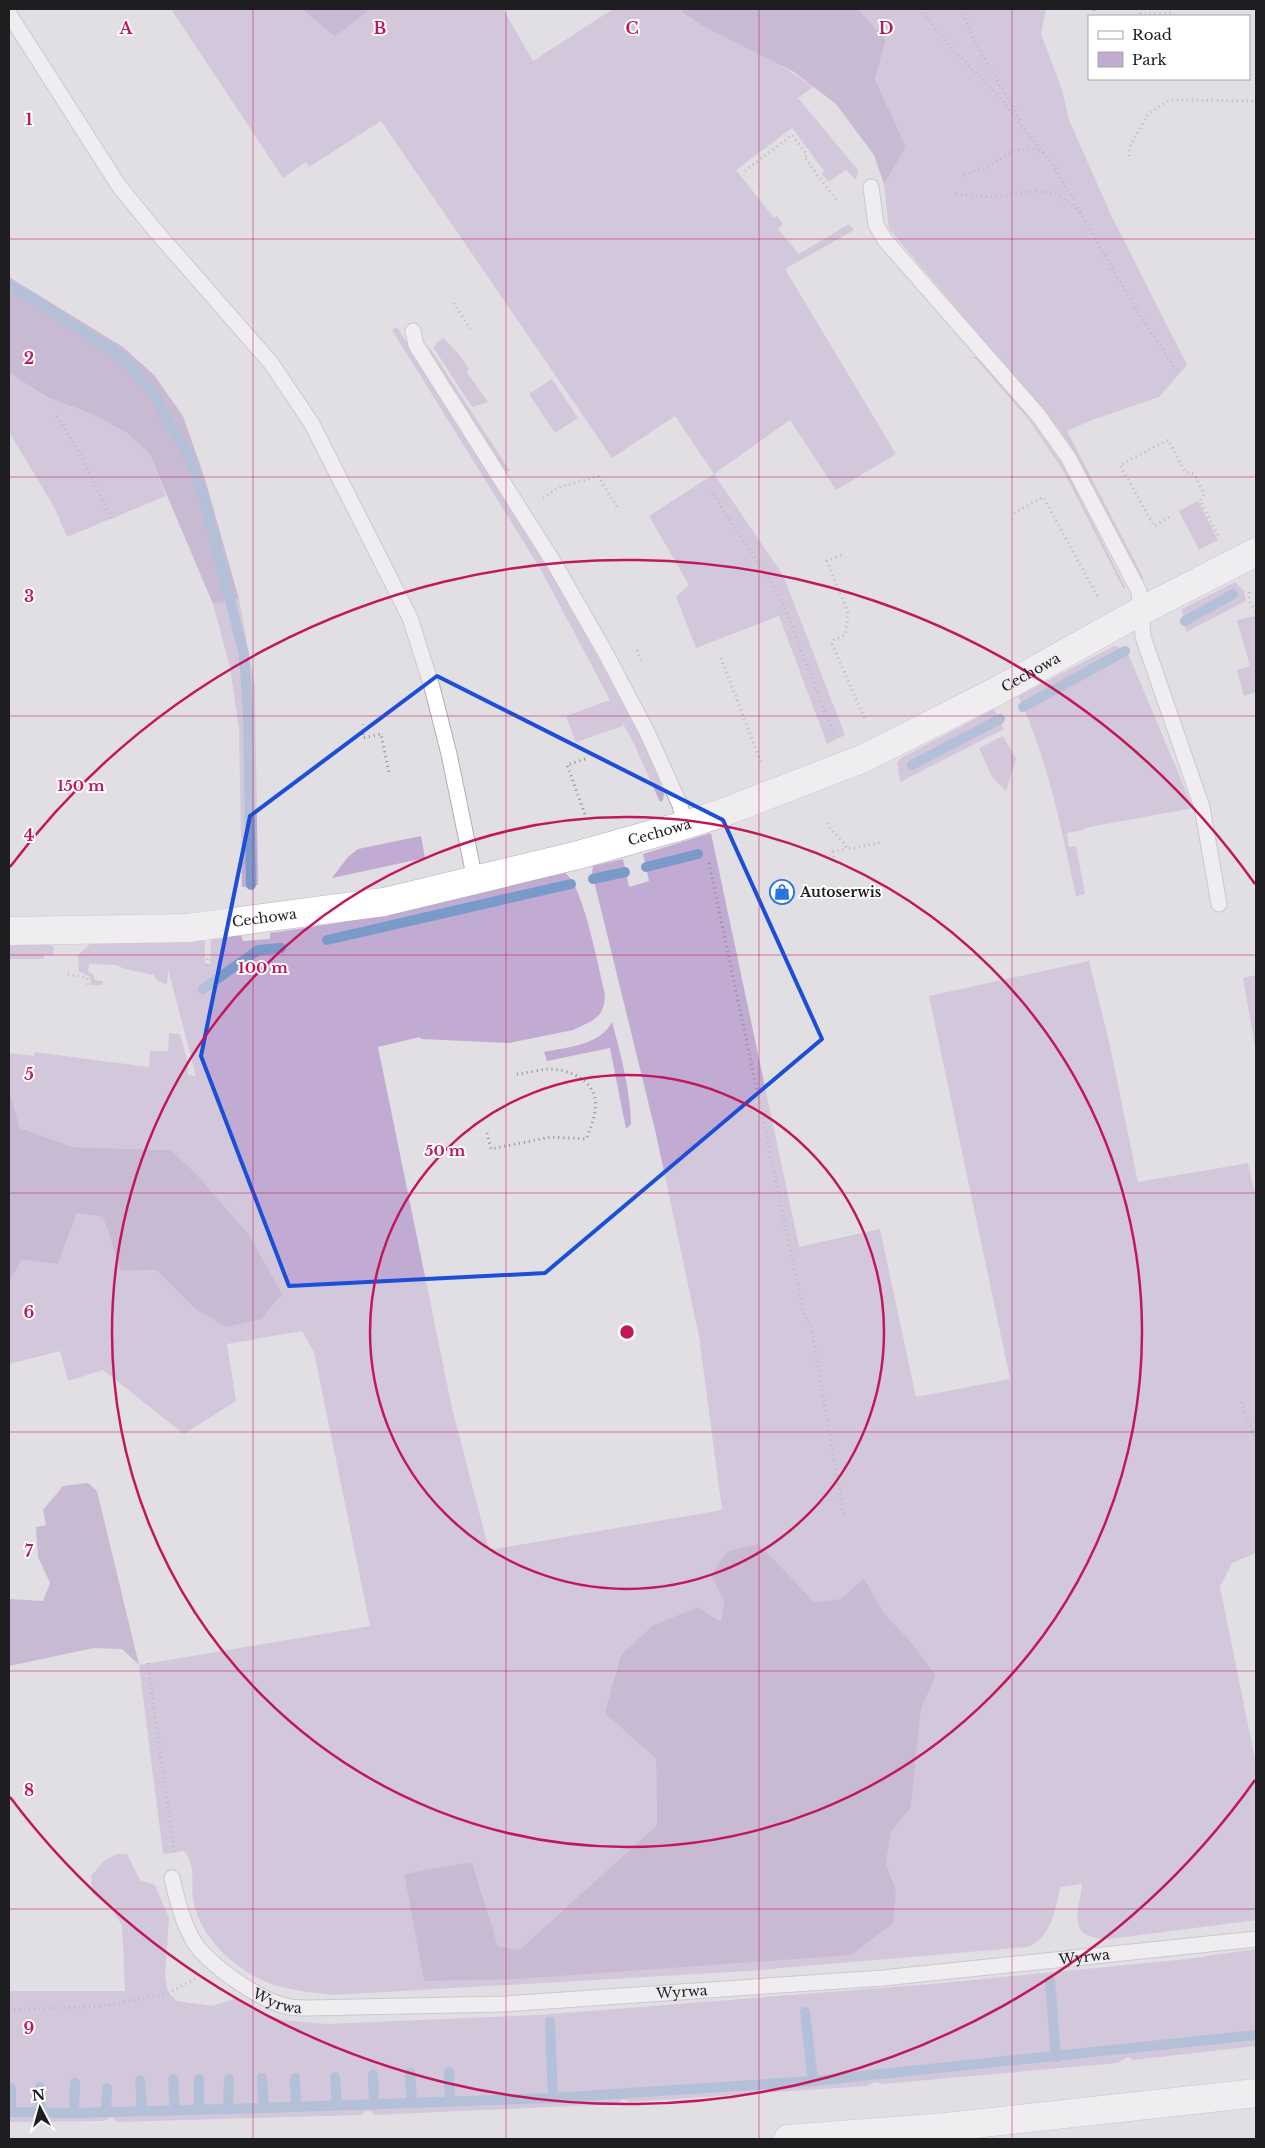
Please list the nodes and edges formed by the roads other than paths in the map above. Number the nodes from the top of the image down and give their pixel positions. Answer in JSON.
{"nodes":[{"id":1,"x":9,"y":14,"type":"edge"},
{"id":2,"x":871,"y":187,"type":"dead end"},
{"id":3,"x":413,"y":331,"type":"dead end"},
{"id":4,"x":1256,"y":552,"type":"edge"},
{"id":5,"x":1141,"y":612,"type":"junction"},
{"id":6,"x":685,"y":825,"type":"junction"},
{"id":7,"x":475,"y":880,"type":"junction"},
{"id":8,"x":1219,"y":904,"type":"dead end"},
{"id":9,"x":9,"y":931,"type":"edge"},
{"id":10,"x":172,"y":1878,"type":"dead end"},
{"id":11,"x":1256,"y":1939,"type":"edge"},
{"id":12,"x":1256,"y":2093,"type":"edge"},
{"id":13,"x":788,"y":2139,"type":"edge"}],
"edges":[{"from":1,"to":7,"type":"lane"},
{"from":2,"to":5,"type":"lane"},
{"from":3,"to":6,"type":"lane"},
{"from":4,"to":5,"type":"main road","name":"Cechowa"},
{"from":5,"to":6,"type":"main road","name":"Cechowa"},
{"from":5,"to":8,"type":"lane"},
{"from":6,"to":7,"type":"main road","name":"Cechowa"},
{"from":7,"to":9,"type":"main road","name":"Cechowa"},
{"from":10,"to":11,"type":"lane","name":"Wyrwa"},
{"from":12,"to":13,"type":"main road"}]}
